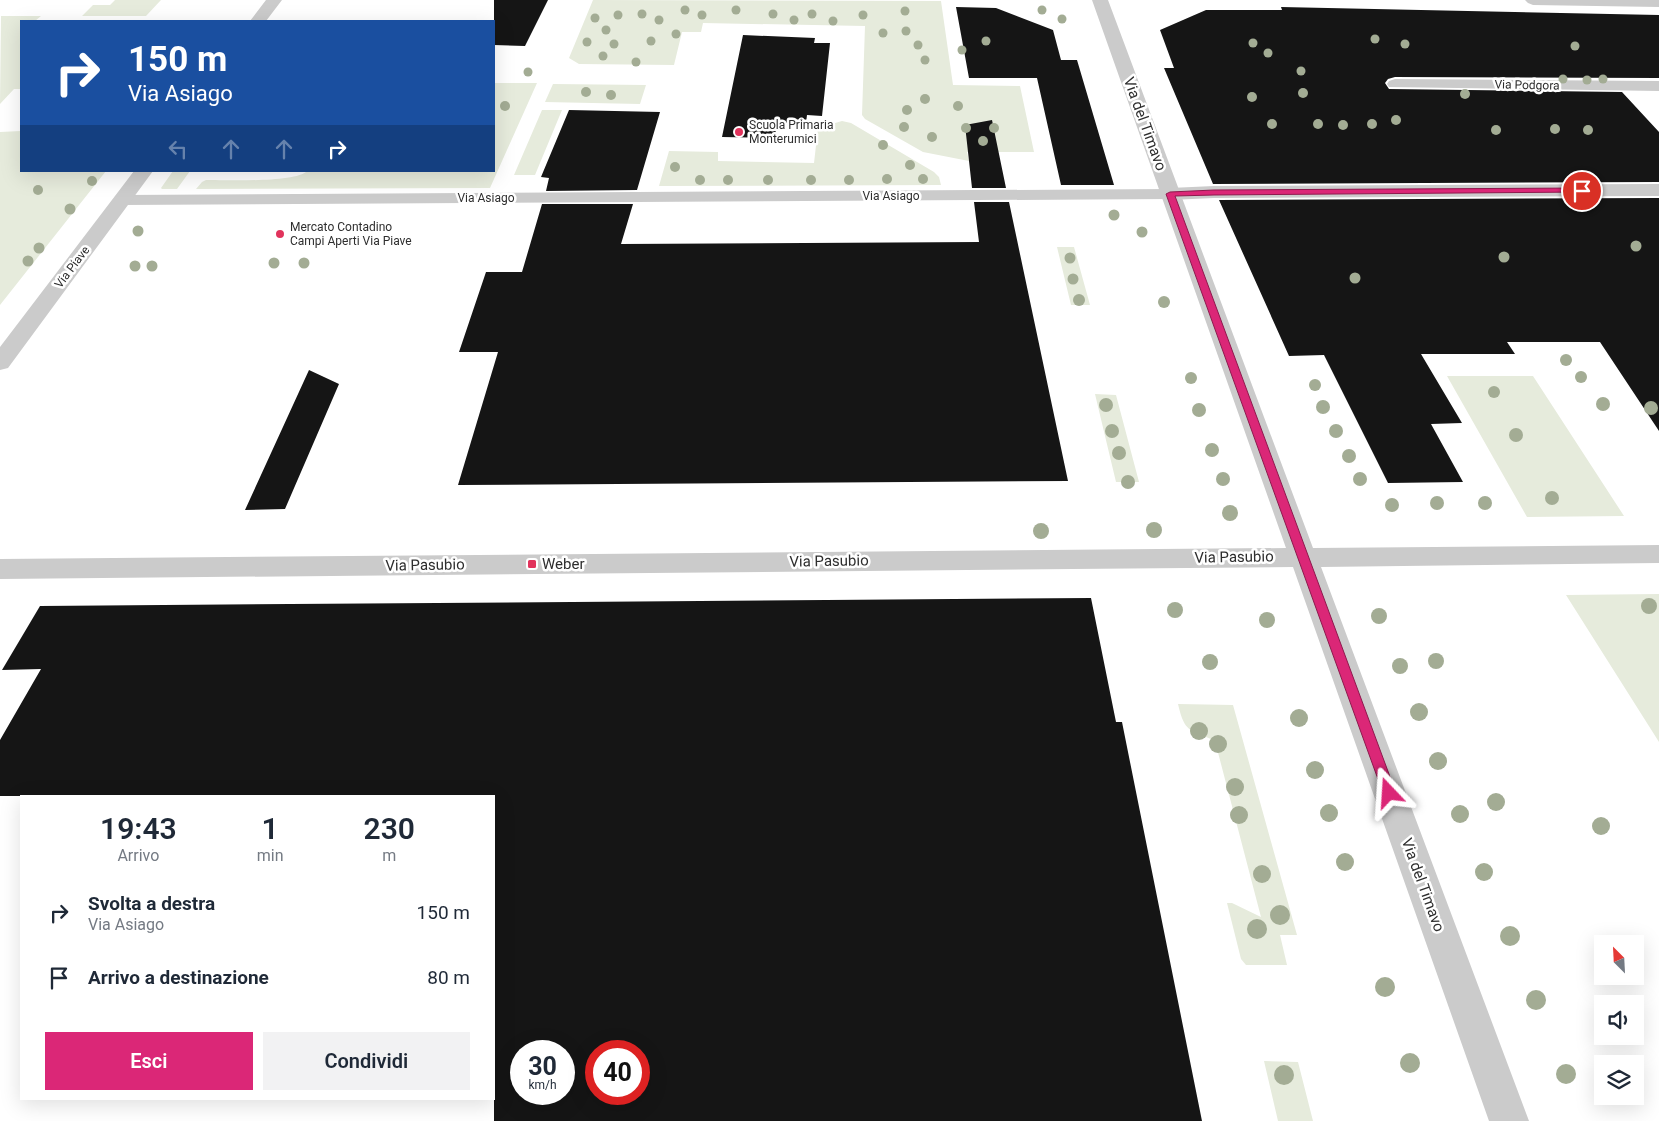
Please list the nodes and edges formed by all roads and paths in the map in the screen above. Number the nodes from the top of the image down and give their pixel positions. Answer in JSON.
{"nodes":[{"id":1,"x":274,"y":0,"type":"edge"},
{"id":2,"x":1100,"y":0,"type":"edge"},
{"id":3,"x":1533,"y":0,"type":"edge"},
{"id":4,"x":1659,"y":2,"type":"edge"},
{"id":5,"x":259,"y":20,"type":"edge"},
{"id":6,"x":1395,"y":84,"type":"dead end"},
{"id":7,"x":1659,"y":86,"type":"edge"},
{"id":8,"x":143,"y":172,"type":"edge"},
{"id":9,"x":1659,"y":190,"type":"edge"},
{"id":10,"x":1170,"y":194,"type":"junction"},
{"id":11,"x":122,"y":200,"type":"junction"},
{"id":12,"x":0,"y":364,"type":"edge"},
{"id":13,"x":1659,"y":554,"type":"edge"},
{"id":14,"x":1303,"y":557,"type":"junction"},
{"id":15,"x":0,"y":569,"type":"edge"},
{"id":16,"x":1509,"y":1121,"type":"edge"}],
"edges":[{"from":1,"to":5,"type":"street"},
{"from":2,"to":10,"type":"street","name":"Via del Timavo"},
{"from":3,"to":4,"type":"street"},
{"from":6,"to":7,"type":"lane","name":"Via Podgora"},
{"from":8,"to":11,"type":"street","name":"Via Piave"},
{"from":9,"to":10,"type":"street","name":"Via Asiago"},
{"from":10,"to":11,"type":"lane","name":"Via Asiago"},
{"from":10,"to":14,"type":"street","name":"Via del Timavo"},
{"from":11,"to":12,"type":"street","name":"Via Piave"},
{"from":13,"to":14,"type":"street","name":"Via Pasubio"},
{"from":14,"to":15,"type":"street","name":"Via Pasubio"},
{"from":14,"to":16,"type":"street","name":"Via del Timavo"}]}
